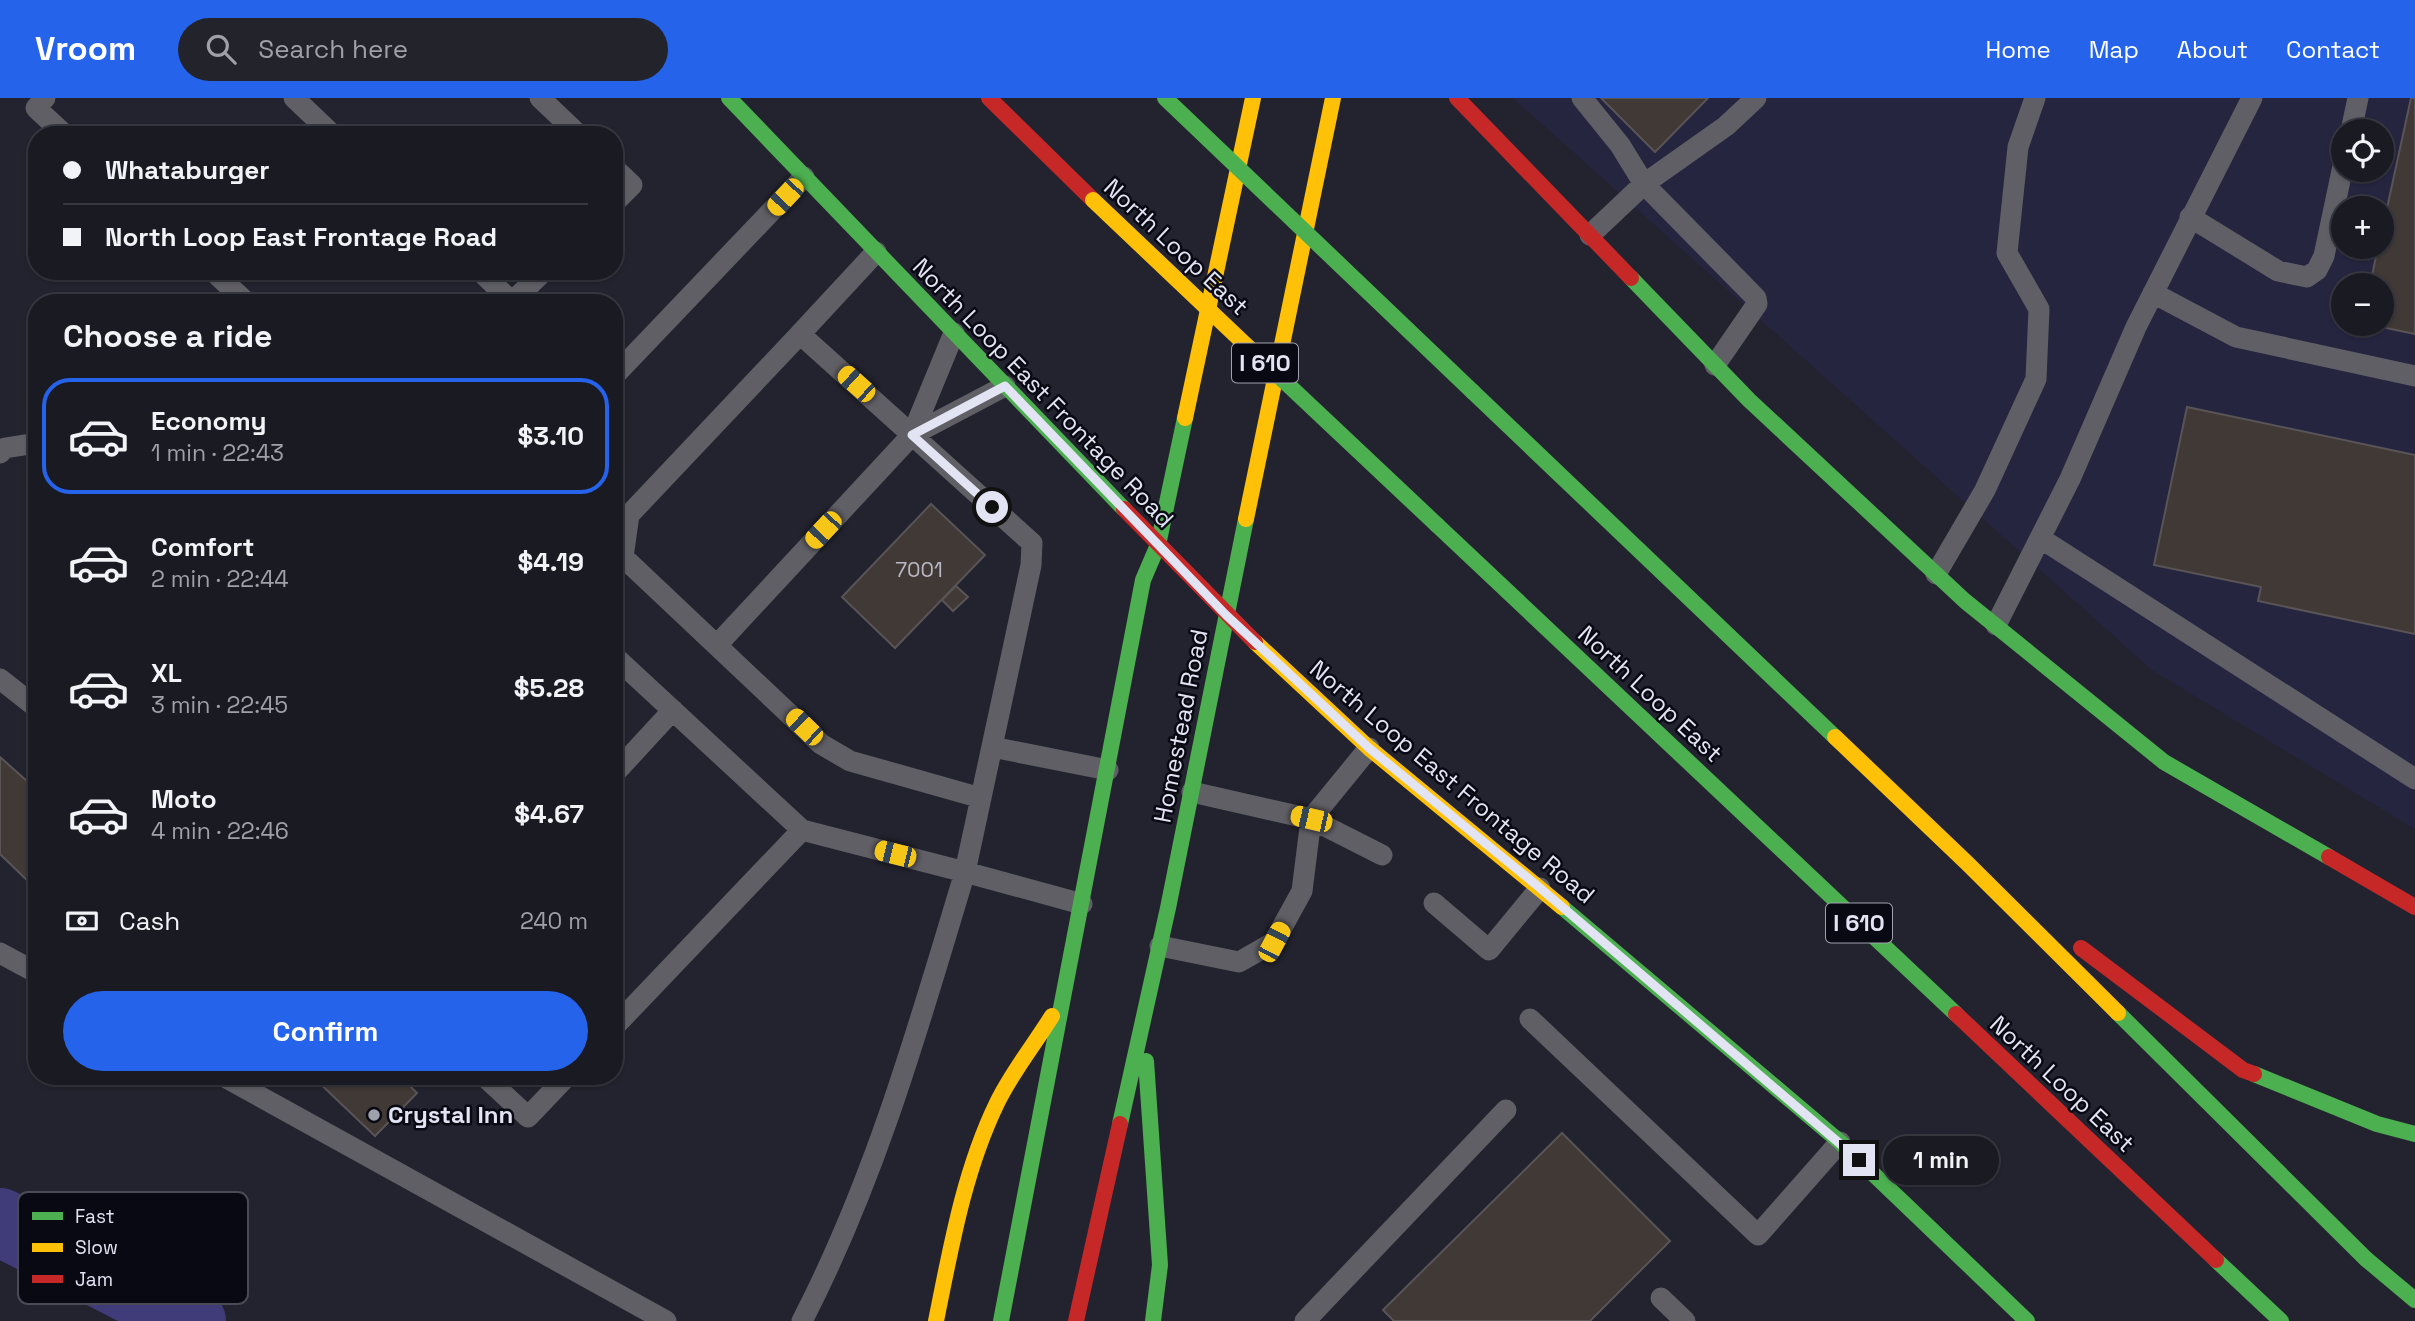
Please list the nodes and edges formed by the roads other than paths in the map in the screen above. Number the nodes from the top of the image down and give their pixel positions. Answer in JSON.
{"nodes":[{"id":1,"x":45,"y":98,"type":"edge"},
{"id":2,"x":294,"y":98,"type":"edge"},
{"id":3,"x":540,"y":98,"type":"edge"},
{"id":4,"x":729,"y":98,"type":"edge"},
{"id":5,"x":989,"y":98,"type":"edge"},
{"id":6,"x":1165,"y":98,"type":"edge"},
{"id":7,"x":1253,"y":98,"type":"edge"},
{"id":8,"x":1334,"y":98,"type":"edge"},
{"id":9,"x":1457,"y":98,"type":"edge"},
{"id":10,"x":1583,"y":98,"type":"edge"},
{"id":11,"x":1756,"y":98,"type":"edge"},
{"id":12,"x":2035,"y":98,"type":"edge"},
{"id":13,"x":2252,"y":98,"type":"edge"},
{"id":14,"x":2358,"y":98,"type":"edge"},
{"id":15,"x":2354,"y":119,"type":"edge"},
{"id":16,"x":55,"y":126,"type":"edge"},
{"id":17,"x":324,"y":126,"type":"edge"},
{"id":18,"x":570,"y":126,"type":"edge"},
{"id":19,"x":623,"y":176,"type":"edge"},
{"id":20,"x":804,"y":177,"type":"junction"},
{"id":21,"x":2340,"y":182,"type":"edge"},
{"id":22,"x":1644,"y":184,"type":"junction"},
{"id":23,"x":623,"y":194,"type":"edge"},
{"id":24,"x":2190,"y":217,"type":"junction"},
{"id":25,"x":1590,"y":235,"type":"junction"},
{"id":26,"x":876,"y":252,"type":"junction"},
{"id":27,"x":223,"y":280,"type":"edge"},
{"id":28,"x":489,"y":280,"type":"edge"},
{"id":29,"x":535,"y":280,"type":"edge"},
{"id":30,"x":2153,"y":293,"type":"junction"},
{"id":31,"x":237,"y":294,"type":"edge"},
{"id":32,"x":504,"y":294,"type":"edge"},
{"id":33,"x":520,"y":294,"type":"edge"},
{"id":34,"x":954,"y":333,"type":"junction"},
{"id":35,"x":800,"y":334,"type":"junction"},
{"id":36,"x":1715,"y":365,"type":"junction"},
{"id":37,"x":623,"y":367,"type":"edge"},
{"id":38,"x":2415,"y":376,"type":"edge"},
{"id":39,"x":1005,"y":386,"type":"junction"},
{"id":40,"x":912,"y":435,"type":"junction"},
{"id":41,"x":28,"y":444,"type":"edge"},
{"id":42,"x":0,"y":453,"type":"edge"},
{"id":43,"x":2040,"y":538,"type":"junction"},
{"id":44,"x":1158,"y":545,"type":"junction"},
{"id":45,"x":1936,"y":574,"type":"junction"},
{"id":46,"x":1226,"y":615,"type":"junction"},
{"id":47,"x":1996,"y":625,"type":"junction"},
{"id":48,"x":717,"y":645,"type":"junction"},
{"id":49,"x":623,"y":664,"type":"edge"},
{"id":50,"x":0,"y":679,"type":"edge"},
{"id":51,"x":28,"y":701,"type":"edge"},
{"id":52,"x":673,"y":710,"type":"junction"},
{"id":53,"x":992,"y":747,"type":"junction"},
{"id":54,"x":1369,"y":748,"type":"junction"},
{"id":55,"x":623,"y":764,"type":"edge"},
{"id":56,"x":1108,"y":770,"type":"junction"},
{"id":57,"x":2415,"y":779,"type":"edge"},
{"id":58,"x":1192,"y":792,"type":"junction"},
{"id":59,"x":981,"y":798,"type":"junction"},
{"id":60,"x":1311,"y":819,"type":"junction"},
{"id":61,"x":802,"y":830,"type":"junction"},
{"id":62,"x":1381,"y":855,"type":"dead end"},
{"id":63,"x":1967,"y":863,"type":"junction"},
{"id":64,"x":965,"y":872,"type":"junction"},
{"id":65,"x":1540,"y":888,"type":"junction"},
{"id":66,"x":1082,"y":904,"type":"junction"},
{"id":67,"x":1434,"y":904,"type":"dead end"},
{"id":68,"x":2415,"y":907,"type":"edge"},
{"id":69,"x":1160,"y":946,"type":"junction"},
{"id":70,"x":0,"y":953,"type":"edge"},
{"id":71,"x":28,"y":968,"type":"edge"},
{"id":72,"x":1064,"y":997,"type":"junction"},
{"id":73,"x":623,"y":1008,"type":"edge"},
{"id":74,"x":1530,"y":1019,"type":"dead end"},
{"id":75,"x":1143,"y":1021,"type":"junction"},
{"id":76,"x":239,"y":1085,"type":"edge"},
{"id":77,"x":494,"y":1085,"type":"edge"},
{"id":78,"x":558,"y":1085,"type":"edge"},
{"id":79,"x":1506,"y":1110,"type":"dead end"},
{"id":80,"x":2415,"y":1134,"type":"edge"},
{"id":81,"x":1840,"y":1142,"type":"junction"},
{"id":82,"x":1661,"y":1298,"type":"dead end"},
{"id":83,"x":2415,"y":1300,"type":"edge"},
{"id":84,"x":666,"y":1321,"type":"edge"},
{"id":85,"x":803,"y":1321,"type":"edge"},
{"id":86,"x":936,"y":1321,"type":"edge"},
{"id":87,"x":1001,"y":1321,"type":"edge"},
{"id":88,"x":1076,"y":1321,"type":"edge"},
{"id":89,"x":1153,"y":1321,"type":"edge"},
{"id":90,"x":1305,"y":1321,"type":"edge"},
{"id":91,"x":1685,"y":1321,"type":"edge"},
{"id":92,"x":2027,"y":1321,"type":"edge"},
{"id":93,"x":2281,"y":1321,"type":"edge"}],
"edges":[{"from":1,"to":16,"type":"lane"},
{"from":2,"to":17,"type":"lane"},
{"from":3,"to":18,"type":"lane"},
{"from":4,"to":20,"type":"main road","name":"North Loop East Frontage Road"},
{"from":5,"to":93,"type":"main road","name":"North Loop East","number":"I 610","bridge":true},
{"from":6,"to":63,"type":"main road","bridge":true},
{"from":7,"to":44,"type":"main road"},
{"from":8,"to":46,"type":"main road","name":"Homestead Road"},
{"from":9,"to":25,"type":"main road"},
{"from":10,"to":22,"type":"lane"},
{"from":11,"to":22,"type":"lane"},
{"from":12,"to":45,"type":"lane"},
{"from":13,"to":24,"type":"lane"},
{"from":14,"to":15,"type":"lane"},
{"from":19,"to":23,"type":"lane"},
{"from":20,"to":26,"type":"main road","name":"North Loop East Frontage Road"},
{"from":20,"to":37,"type":"lane"},
{"from":21,"to":24,"type":"lane"},
{"from":22,"to":25,"type":"lane"},
{"from":22,"to":36,"type":"lane"},
{"from":24,"to":30,"type":"lane"},
{"from":25,"to":36,"type":"main road"},
{"from":26,"to":34,"type":"main road","name":"North Loop East Frontage Road"},
{"from":26,"to":35,"type":"lane"},
{"from":27,"to":31,"type":"lane"},
{"from":28,"to":32,"type":"lane"},
{"from":29,"to":33,"type":"lane"},
{"from":30,"to":38,"type":"lane"},
{"from":30,"to":43,"type":"lane"},
{"from":34,"to":39,"type":"main road","name":"North Loop East Frontage Road"},
{"from":34,"to":40,"type":"lane"},
{"from":35,"to":40,"type":"lane"},
{"from":35,"to":48,"type":"lane"},
{"from":36,"to":45,"type":"main road"},
{"from":39,"to":40,"type":"lane"},
{"from":39,"to":44,"type":"main road","name":"North Loop East Frontage Road"},
{"from":40,"to":48,"type":"lane"},
{"from":40,"to":53,"type":"lane"},
{"from":41,"to":42,"type":"lane"},
{"from":43,"to":47,"type":"lane"},
{"from":43,"to":57,"type":"lane"},
{"from":44,"to":46,"type":"main road","name":"North Loop East Frontage Road"},
{"from":44,"to":56,"type":"main road"},
{"from":45,"to":47,"type":"main road"},
{"from":46,"to":54,"type":"main road","name":"North Loop East Frontage Road"},
{"from":46,"to":58,"type":"main road","name":"Homestead Road"},
{"from":47,"to":68,"type":"main road"},
{"from":48,"to":59,"type":"lane"},
{"from":49,"to":52,"type":"lane"},
{"from":50,"to":51,"type":"lane"},
{"from":52,"to":55,"type":"lane"},
{"from":52,"to":61,"type":"lane"},
{"from":53,"to":56,"type":"lane"},
{"from":53,"to":59,"type":"lane"},
{"from":54,"to":60,"type":"lane"},
{"from":54,"to":65,"type":"main road","name":"North Loop East Frontage Road"},
{"from":56,"to":66,"type":"main road"},
{"from":58,"to":60,"type":"lane"},
{"from":58,"to":69,"type":"main road","name":"Homestead Road"},
{"from":59,"to":64,"type":"lane"},
{"from":60,"to":62,"type":"lane"},
{"from":60,"to":69,"type":"lane"},
{"from":61,"to":64,"type":"lane"},
{"from":61,"to":73,"type":"lane"},
{"from":63,"to":80,"type":"main road"},
{"from":63,"to":83,"type":"main road"},
{"from":64,"to":66,"type":"lane"},
{"from":64,"to":85,"type":"lane"},
{"from":65,"to":67,"type":"lane"},
{"from":65,"to":81,"type":"main road","name":"North Loop East Frontage Road"},
{"from":66,"to":72,"type":"main road"},
{"from":69,"to":75,"type":"main road","name":"Homestead Road"},
{"from":70,"to":71,"type":"lane"},
{"from":72,"to":86,"type":"main road"},
{"from":72,"to":87,"type":"main road"},
{"from":74,"to":81,"type":"lane"},
{"from":75,"to":88,"type":"main road","name":"Homestead Road"},
{"from":75,"to":89,"type":"main road"},
{"from":76,"to":84,"type":"lane"},
{"from":77,"to":78,"type":"lane"},
{"from":79,"to":90,"type":"lane"},
{"from":81,"to":92,"type":"main road","name":"North Loop East Frontage Road"},
{"from":82,"to":91,"type":"lane"}]}
